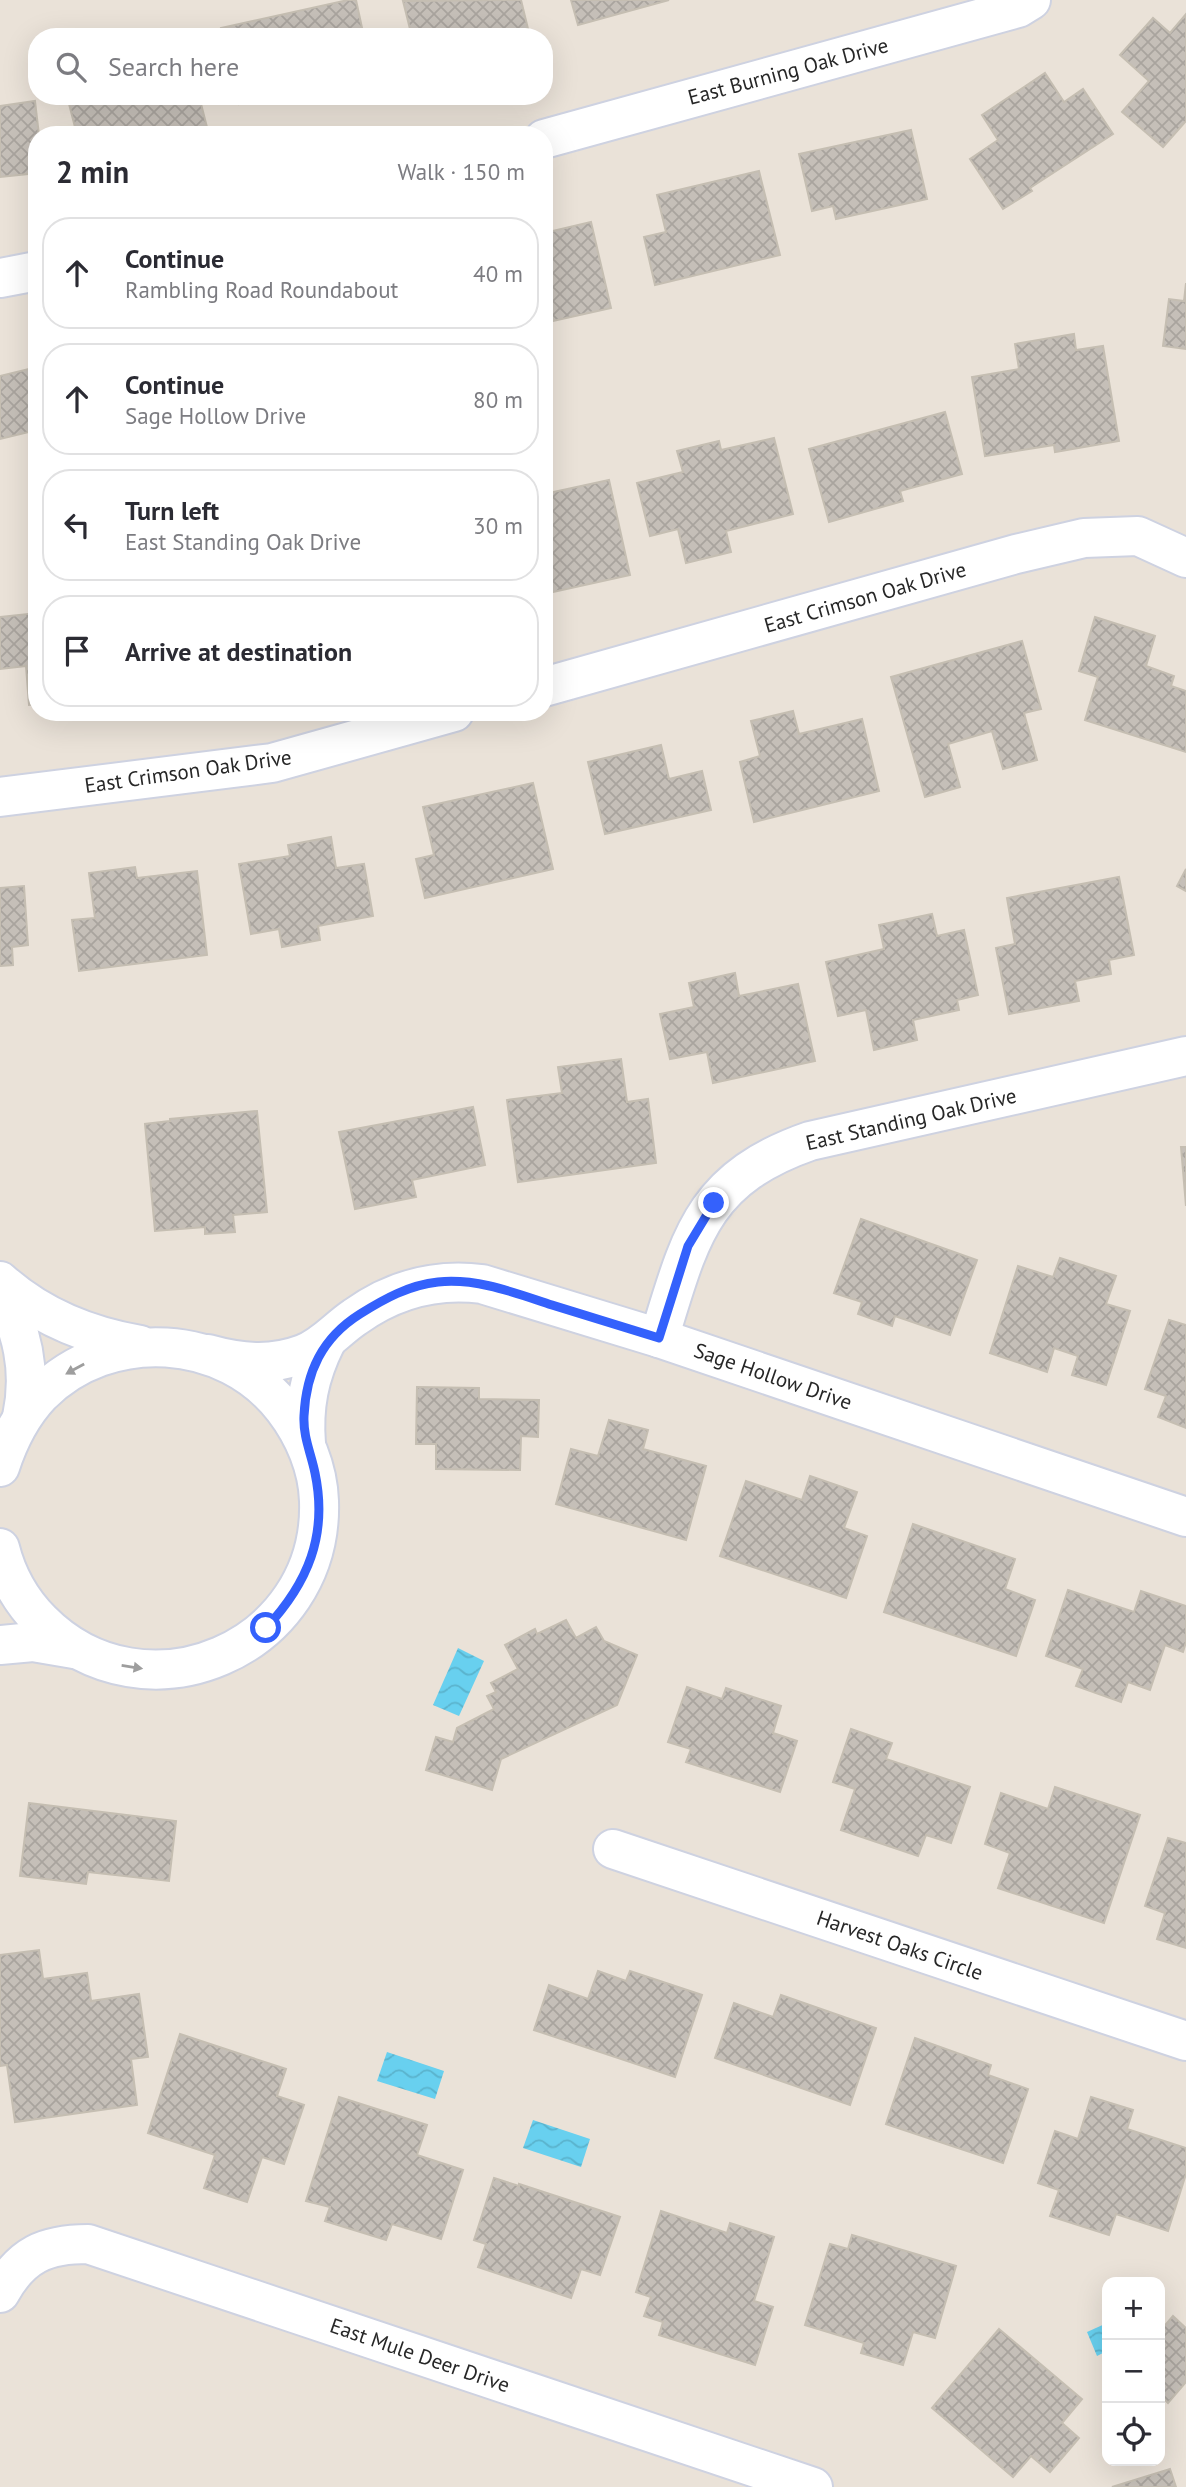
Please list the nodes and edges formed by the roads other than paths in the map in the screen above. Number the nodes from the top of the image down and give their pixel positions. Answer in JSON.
{"nodes":[{"id":1,"x":1031,"y":0,"type":"edge"},
{"id":2,"x":553,"y":137,"type":"edge"},
{"id":3,"x":28,"y":273,"type":"edge"},
{"id":4,"x":0,"y":278,"type":"edge"},
{"id":5,"x":1186,"y":558,"type":"edge"},
{"id":6,"x":553,"y":684,"type":"edge"},
{"id":7,"x":422,"y":721,"type":"edge"},
{"id":8,"x":0,"y":797,"type":"edge"},
{"id":9,"x":1186,"y":1056,"type":"edge"},
{"id":10,"x":0,"y":1281,"type":"edge"},
{"id":11,"x":0,"y":1288,"type":"edge"},
{"id":12,"x":659,"y":1338,"type":"junction"},
{"id":13,"x":326,"y":1342,"type":"junction"},
{"id":14,"x":149,"y":1346,"type":"junction"},
{"id":15,"x":208,"y":1354,"type":"junction"},
{"id":16,"x":22,"y":1417,"type":"junction"},
{"id":17,"x":306,"y":1444,"type":"junction"},
{"id":18,"x":0,"y":1467,"type":"edge"},
{"id":19,"x":1186,"y":1517,"type":"edge"},
{"id":20,"x":0,"y":1548,"type":"edge"},
{"id":21,"x":0,"y":1645,"type":"edge"},
{"id":22,"x":78,"y":1650,"type":"junction"},
{"id":23,"x":613,"y":1849,"type":"dead end"},
{"id":24,"x":1186,"y":2041,"type":"edge"},
{"id":25,"x":0,"y":2293,"type":"edge"},
{"id":26,"x":813,"y":2487,"type":"edge"}],
"edges":[{"from":1,"to":2,"type":"street","name":"East Burning Oak Drive"},
{"from":3,"to":4,"type":"street"},
{"from":5,"to":6,"type":"street","name":"East Crimson Oak Drive"},
{"from":7,"to":8,"type":"street","name":"East Crimson Oak Drive"},
{"from":9,"to":12,"type":"street","name":"East Standing Oak Drive"},
{"from":10,"to":14,"type":"street"},
{"from":11,"to":16,"type":"street"},
{"from":12,"to":13,"type":"street","name":"Sage Hollow Drive"},
{"from":12,"to":19,"type":"street","name":"Sage Hollow Drive"},
{"from":13,"to":15,"type":"street","name":"Sage Hollow Drive"},
{"from":13,"to":17,"type":"street","name":"Sage Hollow Drive"},
{"from":14,"to":15,"type":"street"},
{"from":14,"to":16,"type":"street","one_way":true},
{"from":15,"to":17,"type":"street"},
{"from":16,"to":18,"type":"street"},
{"from":22,"to":17,"type":"street","one_way":true},
{"from":20,"to":22,"type":"street"},
{"from":21,"to":22,"type":"street"},
{"from":23,"to":24,"type":"street","name":"Harvest Oaks Circle"},
{"from":25,"to":26,"type":"street","name":"East Mule Deer Drive"}]}
